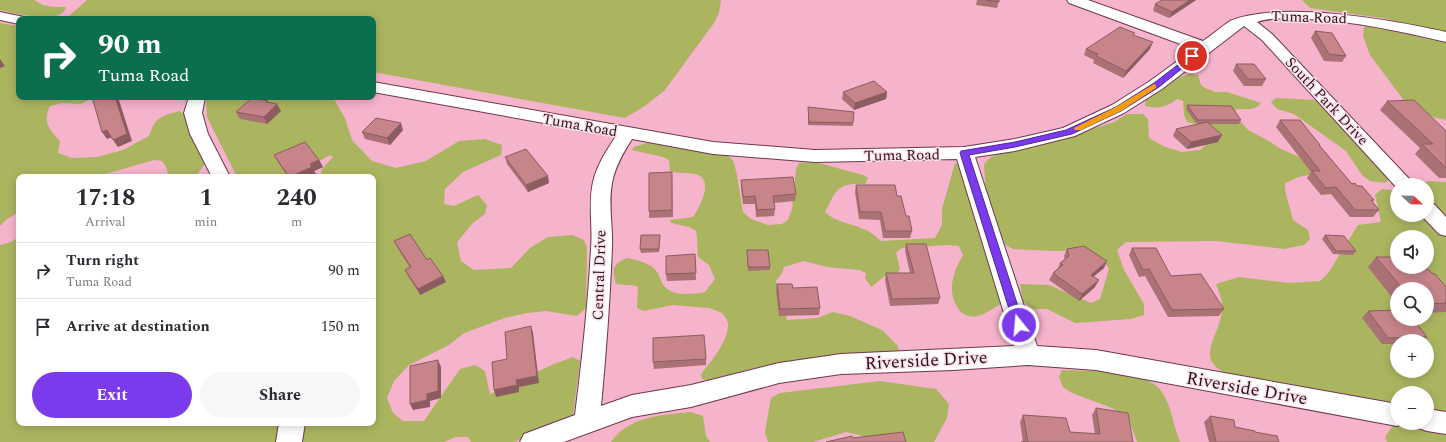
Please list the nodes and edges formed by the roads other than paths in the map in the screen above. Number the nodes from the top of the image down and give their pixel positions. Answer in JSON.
{"nodes":[{"id":1,"x":1074,"y":0,"type":"edge"},
{"id":2,"x":0,"y":16,"type":"edge"},
{"id":3,"x":16,"y":19,"type":"edge"},
{"id":4,"x":1246,"y":21,"type":"junction"},
{"id":5,"x":1446,"y":37,"type":"edge"},
{"id":6,"x":1204,"y":47,"type":"junction"},
{"id":7,"x":376,"y":87,"type":"edge"},
{"id":8,"x":196,"y":100,"type":"edge"},
{"id":9,"x":627,"y":133,"type":"junction"},
{"id":10,"x":964,"y":153,"type":"junction"},
{"id":11,"x":219,"y":174,"type":"edge"},
{"id":12,"x":1398,"y":178,"type":"edge"},
{"id":13,"x":1434,"y":216,"type":"edge"},
{"id":14,"x":1446,"y":229,"type":"edge"},
{"id":15,"x":1028,"y":355,"type":"junction"},
{"id":16,"x":1390,"y":414,"type":"edge"},
{"id":17,"x":1434,"y":421,"type":"edge"},
{"id":18,"x":587,"y":423,"type":"junction"},
{"id":19,"x":1446,"y":423,"type":"edge"},
{"id":20,"x":292,"y":426,"type":"edge"},
{"id":21,"x":289,"y":442,"type":"edge"},
{"id":22,"x":533,"y":442,"type":"edge"}],
"edges":[{"from":1,"to":6,"type":"street"},
{"from":2,"to":3,"type":"street"},
{"from":4,"to":5,"type":"street","name":"Tuma Road"},
{"from":4,"to":6,"type":"street","name":"Tuma Road"},
{"from":4,"to":12,"type":"street","name":"South Park Drive"},
{"from":6,"to":10,"type":"street","name":"Tuma Road"},
{"from":7,"to":9,"type":"street","name":"Tuma Road"},
{"from":8,"to":11,"type":"street"},
{"from":9,"to":10,"type":"street","name":"Tuma Road"},
{"from":9,"to":18,"type":"street","name":"Central Drive"},
{"from":10,"to":15,"type":"street"},
{"from":13,"to":14,"type":"street"},
{"from":15,"to":16,"type":"street","name":"Riverside Drive"},
{"from":15,"to":18,"type":"street","name":"Riverside Drive"},
{"from":17,"to":19,"type":"street"},
{"from":18,"to":22,"type":"street","name":"Riverside Drive"},
{"from":20,"to":21,"type":"street"}]}
